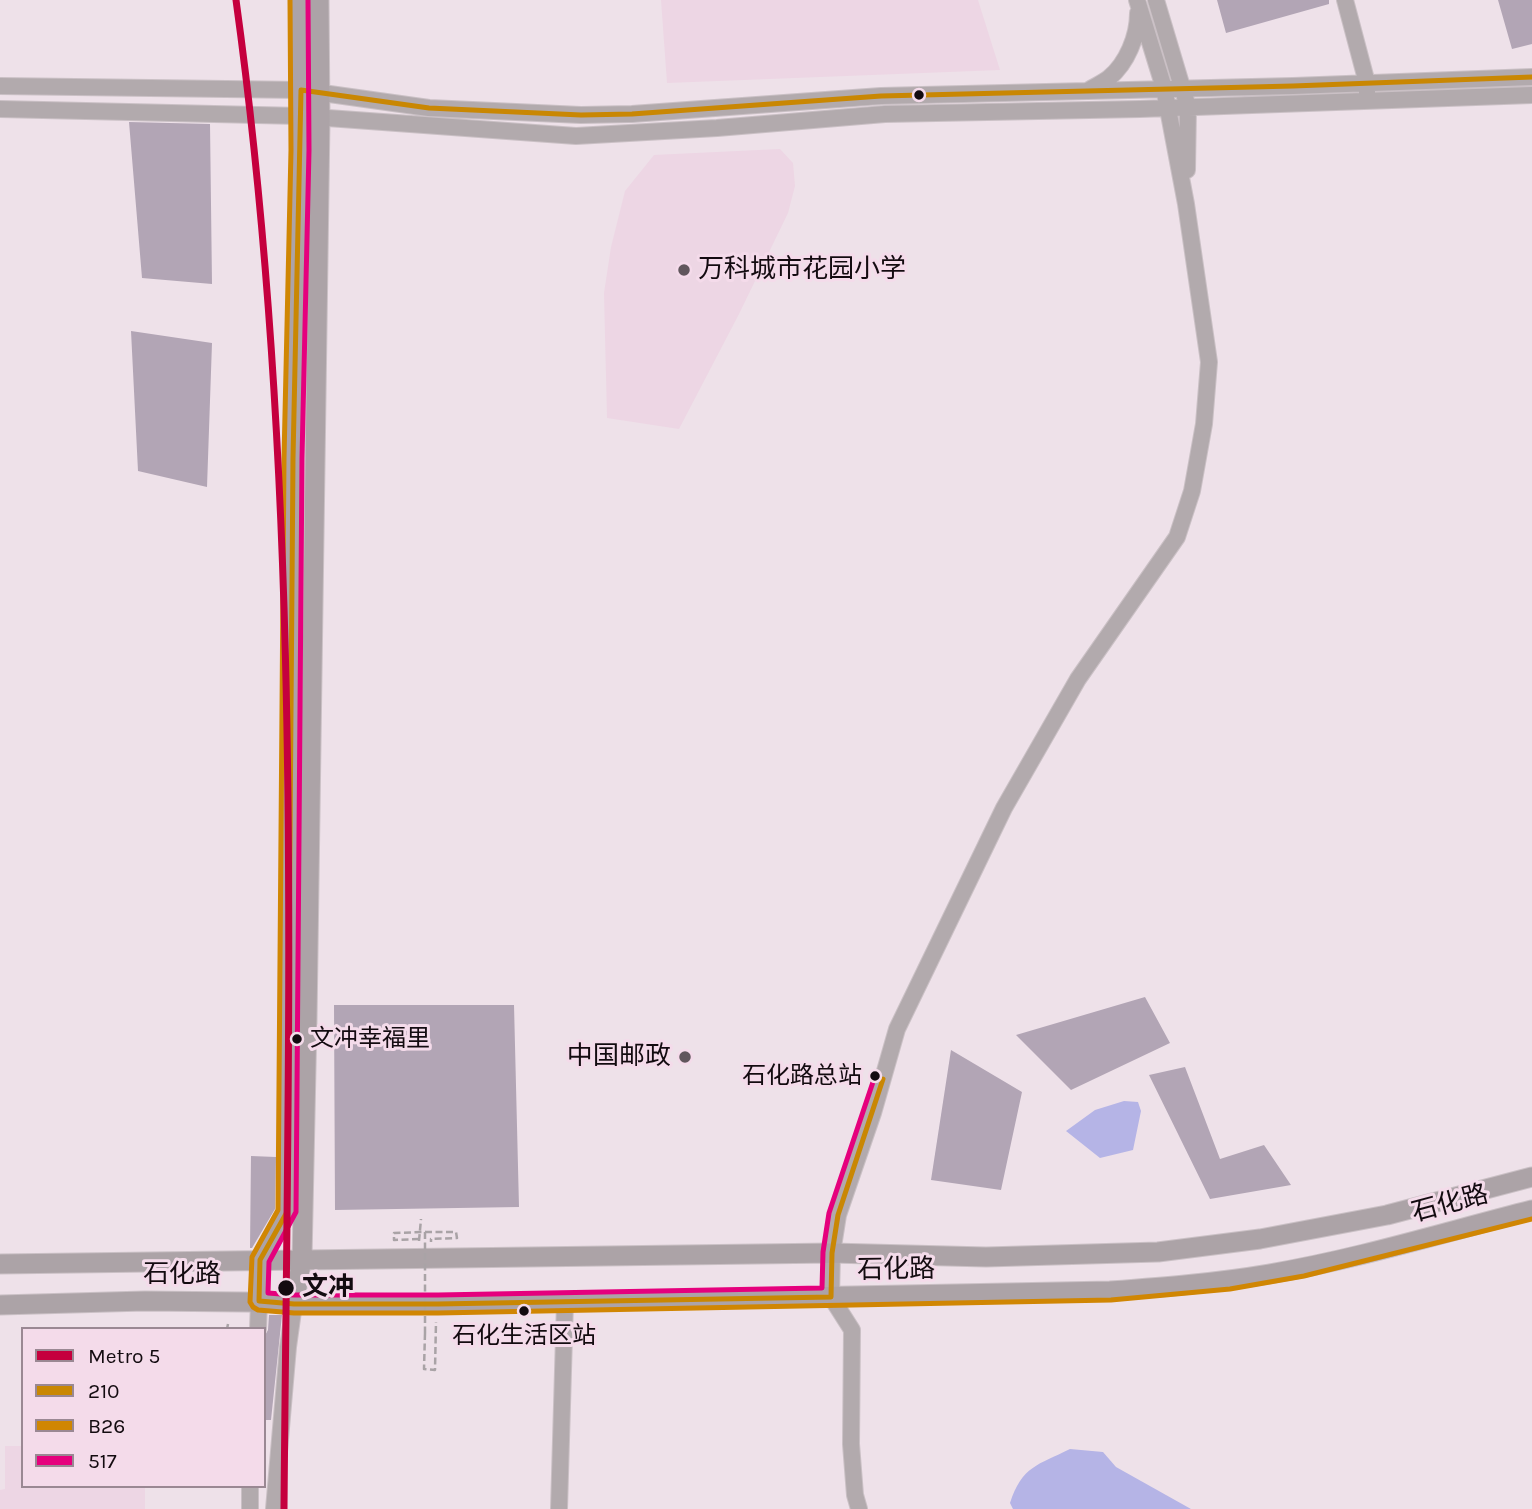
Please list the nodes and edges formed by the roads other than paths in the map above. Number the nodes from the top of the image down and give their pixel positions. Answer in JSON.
{"nodes":[{"id":1,"x":299,"y":0,"type":"edge"},
{"id":2,"x":319,"y":0,"type":"edge"},
{"id":3,"x":1156,"y":0,"type":"edge"},
{"id":4,"x":1345,"y":0,"type":"edge"},
{"id":5,"x":1137,"y":2,"type":"edge"},
{"id":6,"x":1532,"y":77,"type":"edge"},
{"id":7,"x":1367,"y":83,"type":"junction"},
{"id":8,"x":0,"y":86,"type":"edge"},
{"id":9,"x":1164,"y":88,"type":"junction"},
{"id":10,"x":1184,"y":88,"type":"junction"},
{"id":11,"x":310,"y":91,"type":"junction"},
{"id":12,"x":1087,"y":91,"type":"junction"},
{"id":13,"x":1532,"y":95,"type":"edge"},
{"id":14,"x":1368,"y":102,"type":"junction"},
{"id":15,"x":1188,"y":107,"type":"junction"},
{"id":16,"x":1168,"y":108,"type":"junction"},
{"id":17,"x":0,"y":109,"type":"edge"},
{"id":18,"x":300,"y":116,"type":"junction"},
{"id":19,"x":320,"y":120,"type":"junction"},
{"id":20,"x":1186,"y":204,"type":"junction"},
{"id":21,"x":1532,"y":1177,"type":"edge"},
{"id":22,"x":1532,"y":1210,"type":"edge"},
{"id":23,"x":832,"y":1253,"type":"junction"},
{"id":24,"x":302,"y":1259,"type":"junction"},
{"id":25,"x":260,"y":1260,"type":"junction"},
{"id":26,"x":0,"y":1264,"type":"edge"},
{"id":27,"x":831,"y":1297,"type":"junction"},
{"id":28,"x":259,"y":1301,"type":"junction"},
{"id":29,"x":565,"y":1302,"type":"junction"},
{"id":30,"x":294,"y":1304,"type":"junction"},
{"id":31,"x":0,"y":1306,"type":"edge"},
{"id":32,"x":258,"y":1327,"type":"edge"},
{"id":33,"x":271,"y":1452,"type":"edge"},
{"id":34,"x":250,"y":1488,"type":"edge"},
{"id":35,"x":250,"y":1509,"type":"edge"},
{"id":36,"x":274,"y":1509,"type":"edge"},
{"id":37,"x":559,"y":1509,"type":"edge"},
{"id":38,"x":859,"y":1509,"type":"edge"}],
"edges":[{"from":1,"to":11,"type":"main road"},
{"from":2,"to":11,"type":"main road"},
{"from":3,"to":10,"type":"street"},
{"from":4,"to":7,"type":"street"},
{"from":5,"to":9,"type":"street"},
{"from":5,"to":12,"type":"street"},
{"from":6,"to":7,"type":"street"},
{"from":7,"to":10,"type":"street"},
{"from":7,"to":14,"type":"street"},
{"from":8,"to":11,"type":"street"},
{"from":9,"to":10,"type":"street"},
{"from":9,"to":12,"type":"street"},
{"from":9,"to":16,"type":"street"},
{"from":10,"to":15,"type":"street"},
{"from":11,"to":12,"type":"street"},
{"from":11,"to":18,"type":"main road"},
{"from":11,"to":19,"type":"main road"},
{"from":13,"to":14,"type":"street"},
{"from":14,"to":15,"type":"street"},
{"from":15,"to":16,"type":"street"},
{"from":15,"to":20,"type":"street"},
{"from":16,"to":19,"type":"street"},
{"from":16,"to":20,"type":"street"},
{"from":17,"to":18,"type":"street"},
{"from":18,"to":19,"type":"street"},
{"from":18,"to":25,"type":"main road"},
{"from":19,"to":24,"type":"main road"},
{"from":20,"to":23,"type":"street"},
{"from":21,"to":23,"type":"main road","name":"石化路"},
{"from":22,"to":27,"type":"main road","name":"石化路"},
{"from":23,"to":24,"type":"main road","name":"石化路"},
{"from":23,"to":27,"type":"street"},
{"from":24,"to":25,"type":"main road","name":"石化路"},
{"from":24,"to":30,"type":"main road"},
{"from":25,"to":26,"type":"main road","name":"石化路"},
{"from":25,"to":28,"type":"main road"},
{"from":27,"to":29,"type":"main road","name":"石化路"},
{"from":27,"to":38,"type":"street"},
{"from":28,"to":30,"type":"main road","name":"石化路"},
{"from":28,"to":31,"type":"main road","name":"石化路"},
{"from":28,"to":32,"type":"street"},
{"from":29,"to":30,"type":"main road","name":"石化路"},
{"from":29,"to":37,"type":"street"},
{"from":30,"to":33,"type":"street"},
{"from":33,"to":36,"type":"street"},
{"from":34,"to":35,"type":"street"}]}
